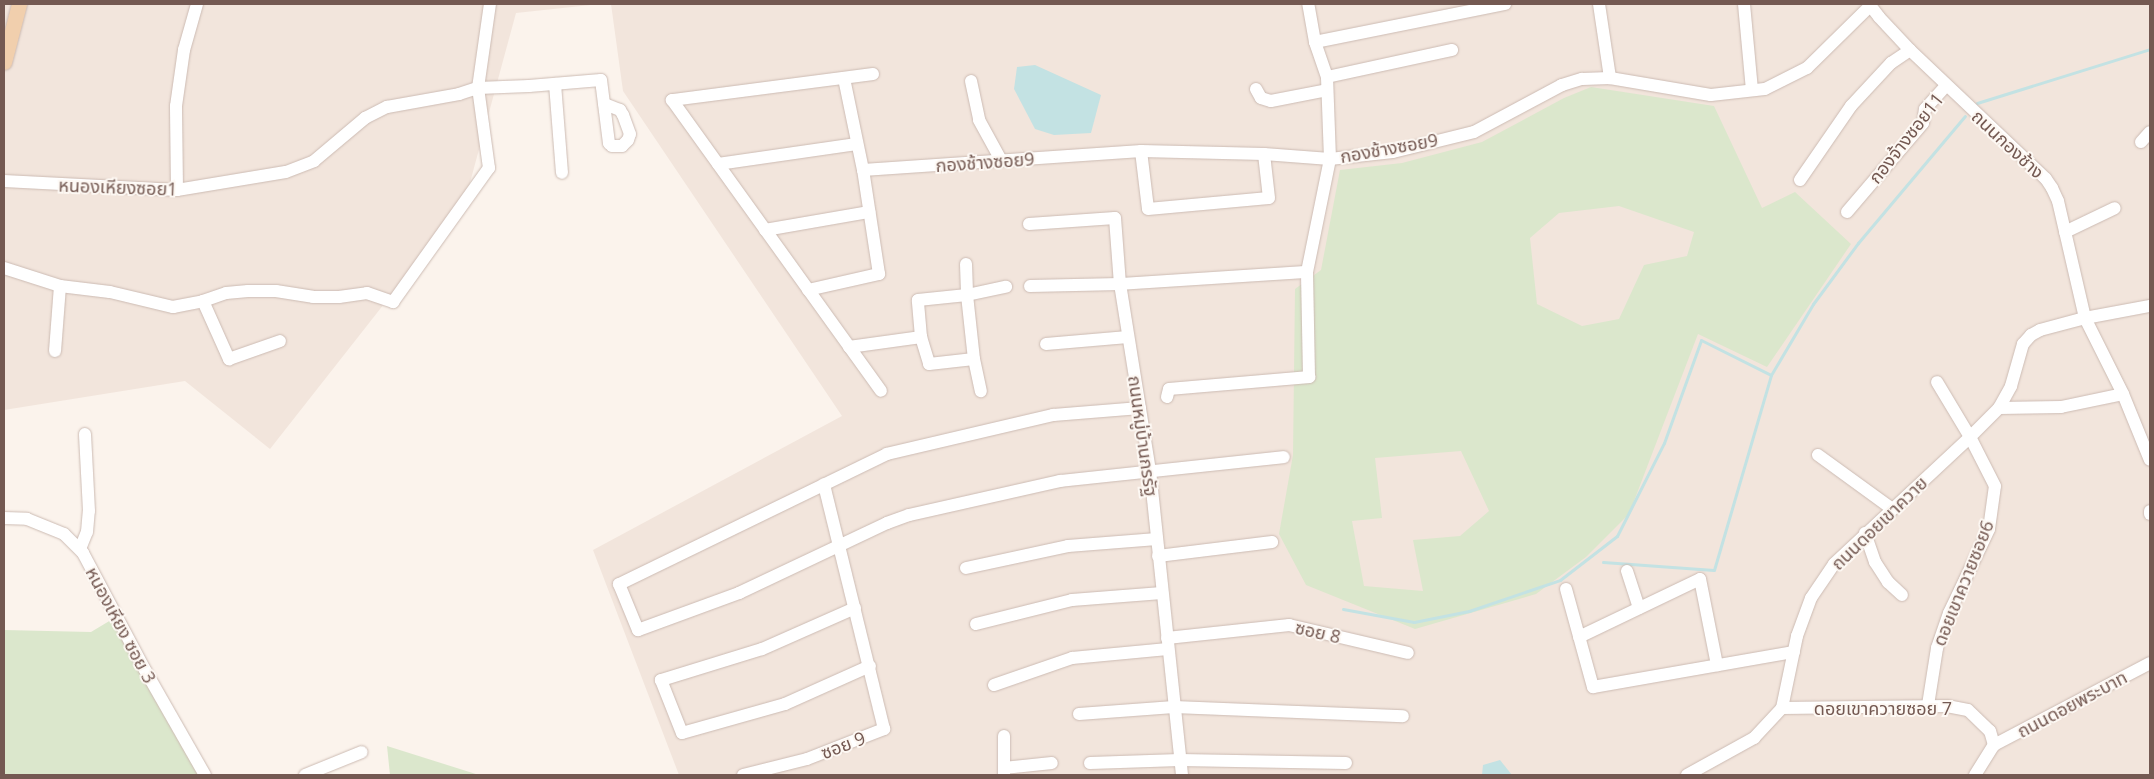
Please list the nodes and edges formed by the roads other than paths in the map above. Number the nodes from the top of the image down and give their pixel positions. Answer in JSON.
{"nodes":[{"id":1,"x":19,"y":4,"type":"edge"},
{"id":2,"x":197,"y":4,"type":"edge"},
{"id":3,"x":490,"y":4,"type":"edge"},
{"id":4,"x":1308,"y":4,"type":"edge"},
{"id":5,"x":1505,"y":4,"type":"edge"},
{"id":6,"x":1599,"y":4,"type":"edge"},
{"id":7,"x":1744,"y":4,"type":"edge"},
{"id":8,"x":1869,"y":5,"type":"edge"},
{"id":9,"x":1315,"y":42,"type":"junction"},
{"id":10,"x":1452,"y":50,"type":"dead end"},
{"id":11,"x":1910,"y":50,"type":"junction"},
{"id":12,"x":4,"y":62,"type":"edge"},
{"id":13,"x":873,"y":74,"type":"dead end"},
{"id":14,"x":1326,"y":77,"type":"junction"},
{"id":15,"x":844,"y":78,"type":"junction"},
{"id":16,"x":1610,"y":78,"type":"junction"},
{"id":17,"x":971,"y":81,"type":"dead end"},
{"id":18,"x":555,"y":84,"type":"junction"},
{"id":19,"x":1946,"y":86,"type":"junction"},
{"id":20,"x":478,"y":88,"type":"junction"},
{"id":21,"x":1256,"y":89,"type":"dead end"},
{"id":22,"x":1327,"y":90,"type":"junction"},
{"id":23,"x":1752,"y":90,"type":"junction"},
{"id":24,"x":604,"y":104,"type":"dead end"},
{"id":25,"x":2150,"y":132,"type":"edge"},
{"id":26,"x":2141,"y":142,"type":"dead end"},
{"id":27,"x":857,"y":144,"type":"junction"},
{"id":28,"x":1140,"y":151,"type":"junction"},
{"id":29,"x":1264,"y":154,"type":"junction"},
{"id":30,"x":1330,"y":159,"type":"junction"},
{"id":31,"x":1001,"y":160,"type":"junction"},
{"id":32,"x":718,"y":164,"type":"junction"},
{"id":33,"x":863,"y":170,"type":"junction"},
{"id":34,"x":562,"y":173,"type":"dead end"},
{"id":35,"x":1800,"y":180,"type":"dead end"},
{"id":36,"x":4,"y":181,"type":"edge"},
{"id":37,"x":177,"y":190,"type":"junction"},
{"id":38,"x":2115,"y":208,"type":"dead end"},
{"id":39,"x":869,"y":212,"type":"junction"},
{"id":40,"x":1847,"y":212,"type":"dead end"},
{"id":41,"x":1029,"y":224,"type":"dead end"},
{"id":42,"x":765,"y":230,"type":"junction"},
{"id":43,"x":2065,"y":232,"type":"junction"},
{"id":44,"x":966,"y":264,"type":"dead end"},
{"id":45,"x":4,"y":268,"type":"edge"},
{"id":46,"x":1307,"y":272,"type":"junction"},
{"id":47,"x":1120,"y":284,"type":"junction"},
{"id":48,"x":60,"y":286,"type":"junction"},
{"id":49,"x":1030,"y":286,"type":"dead end"},
{"id":50,"x":1006,"y":287,"type":"dead end"},
{"id":51,"x":808,"y":290,"type":"junction"},
{"id":52,"x":967,"y":295,"type":"junction"},
{"id":53,"x":203,"y":301,"type":"junction"},
{"id":54,"x":2150,"y":306,"type":"edge"},
{"id":55,"x":2085,"y":318,"type":"junction"},
{"id":56,"x":921,"y":337,"type":"junction"},
{"id":57,"x":1128,"y":337,"type":"junction"},
{"id":58,"x":280,"y":341,"type":"dead end"},
{"id":59,"x":1046,"y":344,"type":"dead end"},
{"id":60,"x":849,"y":347,"type":"junction"},
{"id":61,"x":55,"y":351,"type":"dead end"},
{"id":62,"x":974,"y":358,"type":"junction"},
{"id":63,"x":1937,"y":382,"type":"dead end"},
{"id":64,"x":880,"y":391,"type":"dead end"},
{"id":65,"x":981,"y":391,"type":"dead end"},
{"id":66,"x":2123,"y":394,"type":"junction"},
{"id":67,"x":1167,"y":397,"type":"dead end"},
{"id":68,"x":1140,"y":408,"type":"junction"},
{"id":69,"x":1999,"y":408,"type":"junction"},
{"id":70,"x":85,"y":434,"type":"dead end"},
{"id":71,"x":1970,"y":437,"type":"junction"},
{"id":72,"x":1818,"y":455,"type":"dead end"},
{"id":73,"x":1284,"y":457,"type":"dead end"},
{"id":74,"x":2150,"y":460,"type":"edge"},
{"id":75,"x":1150,"y":471,"type":"junction"},
{"id":76,"x":824,"y":484,"type":"junction"},
{"id":77,"x":1891,"y":508,"type":"junction"},
{"id":78,"x":4,"y":518,"type":"edge"},
{"id":79,"x":1866,"y":533,"type":"junction"},
{"id":80,"x":1157,"y":539,"type":"junction"},
{"id":81,"x":1272,"y":542,"type":"dead end"},
{"id":82,"x":838,"y":545,"type":"junction"},
{"id":83,"x":80,"y":549,"type":"junction"},
{"id":84,"x":1158,"y":556,"type":"junction"},
{"id":85,"x":966,"y":568,"type":"dead end"},
{"id":86,"x":1626,"y":571,"type":"dead end"},
{"id":87,"x":1566,"y":590,"type":"dead end"},
{"id":88,"x":1162,"y":593,"type":"junction"},
{"id":89,"x":1902,"y":595,"type":"dead end"},
{"id":90,"x":855,"y":608,"type":"junction"},
{"id":91,"x":1639,"y":608,"type":"junction"},
{"id":92,"x":976,"y":624,"type":"dead end"},
{"id":93,"x":1579,"y":637,"type":"junction"},
{"id":94,"x":1168,"y":643,"type":"junction"},
{"id":95,"x":1794,"y":652,"type":"junction"},
{"id":96,"x":1408,"y":653,"type":"dead end"},
{"id":97,"x":2150,"y":663,"type":"edge"},
{"id":98,"x":1717,"y":665,"type":"junction"},
{"id":99,"x":870,"y":666,"type":"junction"},
{"id":100,"x":994,"y":685,"type":"dead end"},
{"id":101,"x":1928,"y":705,"type":"junction"},
{"id":102,"x":1174,"y":707,"type":"junction"},
{"id":103,"x":1782,"y":708,"type":"junction"},
{"id":104,"x":1079,"y":714,"type":"dead end"},
{"id":105,"x":1403,"y":716,"type":"dead end"},
{"id":106,"x":1004,"y":736,"type":"dead end"},
{"id":107,"x":1994,"y":745,"type":"junction"},
{"id":108,"x":362,"y":752,"type":"dead end"},
{"id":109,"x":1180,"y":760,"type":"junction"},
{"id":110,"x":1052,"y":763,"type":"dead end"},
{"id":111,"x":1090,"y":763,"type":"dead end"},
{"id":112,"x":1346,"y":763,"type":"dead end"},
{"id":113,"x":1004,"y":771,"type":"edge"},
{"id":114,"x":205,"y":775,"type":"edge"},
{"id":115,"x":304,"y":775,"type":"edge"},
{"id":116,"x":743,"y":775,"type":"edge"},
{"id":117,"x":1182,"y":775,"type":"edge"},
{"id":118,"x":1687,"y":775,"type":"edge"},
{"id":119,"x":1975,"y":775,"type":"edge"}],
"edges":[{"from":1,"to":12,"type":"main road"},
{"from":2,"to":37,"type":"street"},
{"from":3,"to":20,"type":"street"},
{"from":4,"to":9,"type":"street"},
{"from":5,"to":9,"type":"street"},
{"from":6,"to":16,"type":"street"},
{"from":7,"to":23,"type":"street"},
{"from":8,"to":11,"type":"street","name":"ถนนกองช้าง"},
{"from":8,"to":23,"type":"street","name":"กองช้างซอย9"},
{"from":9,"to":14,"type":"street"},
{"from":10,"to":14,"type":"street"},
{"from":11,"to":19,"type":"street","name":"ถนนกองช้าง"},
{"from":11,"to":35,"type":"street"},
{"from":13,"to":15,"type":"street"},
{"from":14,"to":22,"type":"street"},
{"from":15,"to":27,"type":"street"},
{"from":15,"to":32,"type":"street"},
{"from":16,"to":23,"type":"street","name":"กองช้างซอย9"},
{"from":16,"to":30,"type":"street","name":"กองช้างซอย9"},
{"from":17,"to":31,"type":"street"},
{"from":18,"to":20,"type":"street","name":"หนองเหียงซอย1"},
{"from":18,"to":24,"type":"street","name":"หนองเหียงซอย1"},
{"from":18,"to":34,"type":"street"},
{"from":19,"to":40,"type":"street","name":"กองจ้างซอย11"},
{"from":19,"to":43,"type":"street","name":"ถนนกองช้าง"},
{"from":20,"to":37,"type":"street","name":"หนองเหียงซอย1"},
{"from":20,"to":53,"type":"street"},
{"from":21,"to":22,"type":"street"},
{"from":22,"to":30,"type":"street"},
{"from":25,"to":26,"type":"street"},
{"from":27,"to":32,"type":"street"},
{"from":27,"to":33,"type":"street"},
{"from":28,"to":29,"type":"street","name":"กองช้างซอย9"},
{"from":28,"to":29,"type":"street"},
{"from":28,"to":31,"type":"street","name":"กองช้างซอย9"},
{"from":29,"to":30,"type":"street","name":"กองช้างซอย9"},
{"from":30,"to":46,"type":"street"},
{"from":31,"to":33,"type":"street","name":"กองช้างซอย9"},
{"from":32,"to":42,"type":"street"},
{"from":33,"to":39,"type":"street"},
{"from":36,"to":37,"type":"street","name":"หนองเหียงซอย1"},
{"from":38,"to":43,"type":"street"},
{"from":39,"to":42,"type":"street"},
{"from":39,"to":51,"type":"street"},
{"from":41,"to":47,"type":"street","name":"ถนนหมู่บ้านกรรัฐ"},
{"from":42,"to":51,"type":"street"},
{"from":43,"to":55,"type":"street","name":"ถนนกองช้าง"},
{"from":44,"to":52,"type":"street"},
{"from":45,"to":48,"type":"street"},
{"from":46,"to":47,"type":"street"},
{"from":46,"to":67,"type":"street"},
{"from":47,"to":49,"type":"street"},
{"from":47,"to":57,"type":"street","name":"ถนนหมู่บ้านกรรัฐ"},
{"from":48,"to":53,"type":"street"},
{"from":48,"to":61,"type":"street"},
{"from":50,"to":52,"type":"street"},
{"from":51,"to":60,"type":"street"},
{"from":52,"to":56,"type":"street"},
{"from":52,"to":62,"type":"street"},
{"from":53,"to":58,"type":"street"},
{"from":54,"to":55,"type":"street","name":"ถนนดอยเขาควาย"},
{"from":55,"to":66,"type":"street"},
{"from":55,"to":69,"type":"street","name":"ถนนดอยเขาควาย"},
{"from":56,"to":60,"type":"street"},
{"from":56,"to":62,"type":"street"},
{"from":57,"to":59,"type":"street"},
{"from":57,"to":68,"type":"street","name":"ถนนหมู่บ้านกรรัฐ"},
{"from":60,"to":64,"type":"street"},
{"from":62,"to":65,"type":"street"},
{"from":63,"to":71,"type":"street","name":"ดอยเขาควายซอย6"},
{"from":66,"to":69,"type":"street"},
{"from":66,"to":74,"type":"street"},
{"from":68,"to":75,"type":"street","name":"ถนนหมู่บ้านกรรัฐ"},
{"from":68,"to":76,"type":"street"},
{"from":69,"to":71,"type":"street","name":"ถนนดอยเขาควาย"},
{"from":70,"to":83,"type":"street"},
{"from":71,"to":77,"type":"street","name":"ถนนดอยเขาควาย"},
{"from":71,"to":101,"type":"street","name":"ดอยเขาควายซอย6"},
{"from":72,"to":77,"type":"street"},
{"from":73,"to":75,"type":"street"},
{"from":75,"to":80,"type":"street","name":"ถนนหมู่บ้านกรรัฐ"},
{"from":75,"to":82,"type":"street"},
{"from":76,"to":82,"type":"street"},
{"from":76,"to":82,"type":"street"},
{"from":77,"to":79,"type":"street","name":"ถนนดอยเขาควาย"},
{"from":78,"to":83,"type":"street","name":"หนองเหียง ซอย 3"},
{"from":79,"to":89,"type":"street"},
{"from":79,"to":95,"type":"street","name":"ถนนดอยเขาควาย"},
{"from":80,"to":84,"type":"street","name":"ถนนหมู่บ้านกรรัฐ"},
{"from":80,"to":85,"type":"street"},
{"from":81,"to":84,"type":"street"},
{"from":82,"to":90,"type":"street"},
{"from":83,"to":114,"type":"street","name":"หนองเหียง ซอย 3"},
{"from":84,"to":88,"type":"street","name":"ถนนหมู่บ้านกรรัฐ"},
{"from":86,"to":91,"type":"street"},
{"from":87,"to":93,"type":"street"},
{"from":88,"to":92,"type":"street"},
{"from":88,"to":94,"type":"street","name":"ถนนหมู่บ้านกรรัฐ"},
{"from":90,"to":99,"type":"street"},
{"from":90,"to":99,"type":"street"},
{"from":91,"to":93,"type":"street"},
{"from":91,"to":98,"type":"street"},
{"from":93,"to":98,"type":"street"},
{"from":94,"to":96,"type":"street","name":"ซอย 8"},
{"from":94,"to":100,"type":"street","name":"ซอย 8"},
{"from":94,"to":102,"type":"street","name":"ถนนหมู่บ้านกรรัฐ"},
{"from":95,"to":98,"type":"street"},
{"from":95,"to":103,"type":"street","name":"ถนนดอยเขาควาย"},
{"from":97,"to":107,"type":"street","name":"ถนนดอยพระบาท"},
{"from":99,"to":116,"type":"street","name":"ซอย 9"},
{"from":101,"to":103,"type":"street","name":"ดอยเขาควายซอย 7"},
{"from":101,"to":107,"type":"street","name":"ดอยเขาควายซอย 7"},
{"from":102,"to":104,"type":"street"},
{"from":102,"to":105,"type":"street"},
{"from":102,"to":109,"type":"street","name":"ถนนหมู่บ้านกรรัฐ"},
{"from":103,"to":118,"type":"street"},
{"from":106,"to":113,"type":"street"},
{"from":107,"to":119,"type":"street"},
{"from":108,"to":115,"type":"street"},
{"from":109,"to":111,"type":"street"},
{"from":109,"to":112,"type":"street"},
{"from":109,"to":117,"type":"street","name":"ถนนหมู่บ้านกรรัฐ"},
{"from":110,"to":113,"type":"street"}]}
